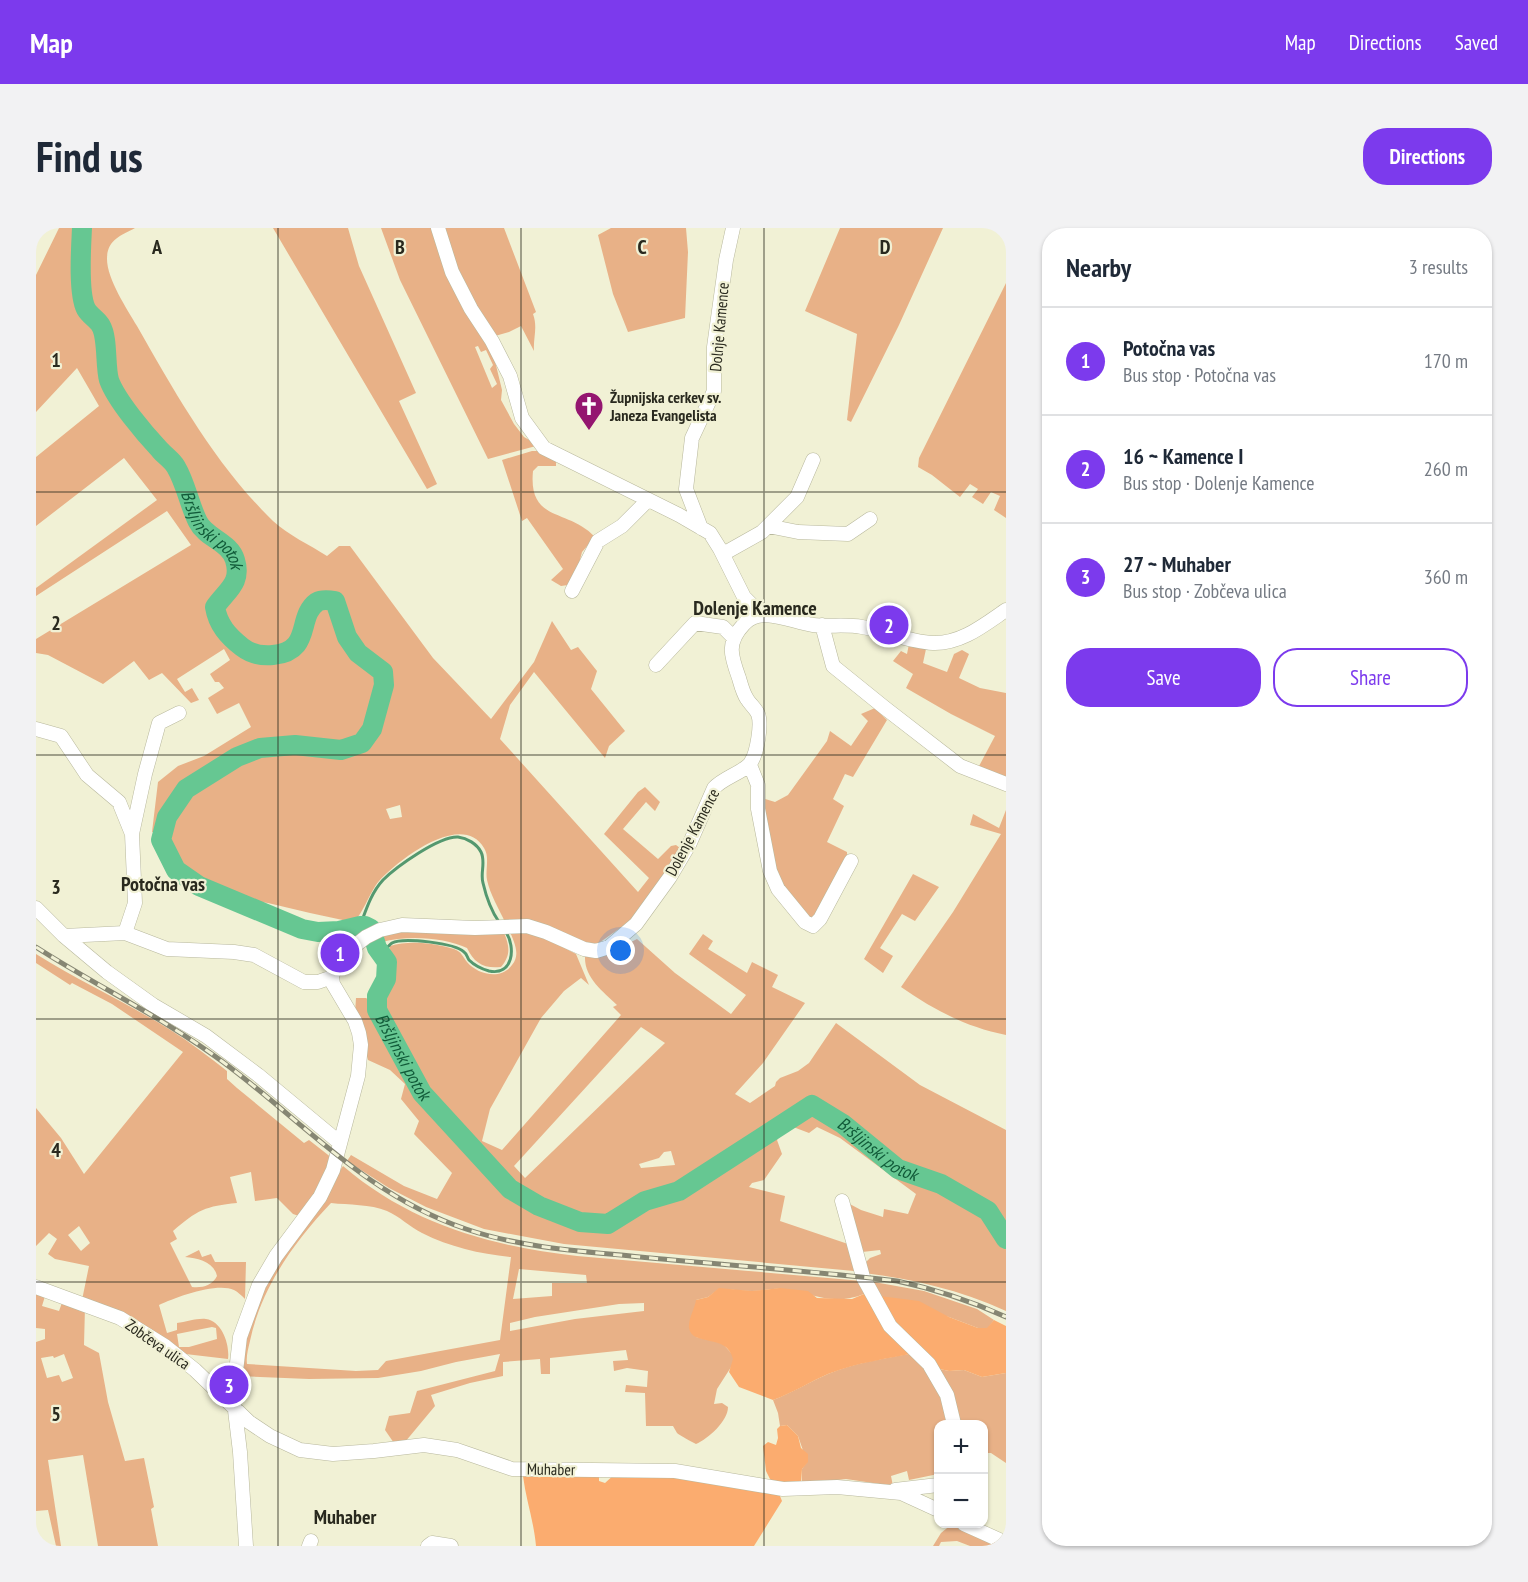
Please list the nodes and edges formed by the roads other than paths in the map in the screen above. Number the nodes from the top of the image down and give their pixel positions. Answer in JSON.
{"nodes":[{"id":1,"x":438,"y":228,"type":"edge"},
{"id":2,"x":733,"y":228,"type":"edge"},
{"id":3,"x":813,"y":460,"type":"dead end"},
{"id":4,"x":648,"y":500,"type":"junction"},
{"id":5,"x":870,"y":519,"type":"dead end"},
{"id":6,"x":768,"y":526,"type":"junction"},
{"id":7,"x":700,"y":528,"type":"junction"},
{"id":8,"x":723,"y":554,"type":"junction"},
{"id":9,"x":572,"y":591,"type":"dead end"},
{"id":10,"x":744,"y":597,"type":"junction"},
{"id":11,"x":1006,"y":610,"type":"edge"},
{"id":12,"x":767,"y":615,"type":"junction"},
{"id":13,"x":745,"y":622,"type":"junction"},
{"id":14,"x":822,"y":625,"type":"junction"},
{"id":15,"x":734,"y":638,"type":"junction"},
{"id":16,"x":656,"y":665,"type":"dead end"},
{"id":17,"x":179,"y":713,"type":"dead end"},
{"id":18,"x":36,"y":729,"type":"edge"},
{"id":19,"x":750,"y":765,"type":"junction"},
{"id":20,"x":1006,"y":784,"type":"edge"},
{"id":21,"x":132,"y":834,"type":"junction"},
{"id":22,"x":851,"y":861,"type":"dead end"},
{"id":23,"x":36,"y":908,"type":"edge"},
{"id":24,"x":124,"y":933,"type":"junction"},
{"id":25,"x":64,"y":936,"type":"junction"},
{"id":26,"x":332,"y":977,"type":"junction"},
{"id":27,"x":340,"y":1143,"type":"junction"},
{"id":28,"x":842,"y":1201,"type":"dead end"},
{"id":29,"x":36,"y":1287,"type":"edge"},
{"id":30,"x":235,"y":1407,"type":"junction"},
{"id":31,"x":953,"y":1420,"type":"edge"},
{"id":32,"x":934,"y":1486,"type":"edge"},
{"id":33,"x":884,"y":1492,"type":"junction"},
{"id":34,"x":934,"y":1508,"type":"edge"},
{"id":35,"x":973,"y":1528,"type":"edge"},
{"id":36,"x":1006,"y":1543,"type":"edge"},
{"id":37,"x":246,"y":1546,"type":"edge"},
{"id":38,"x":428,"y":1546,"type":"edge"},
{"id":39,"x":450,"y":1546,"type":"edge"}],
"edges":[{"from":1,"to":4,"type":"street"},
{"from":2,"to":7,"type":"street","name":"Dolnje Kamence"},
{"from":3,"to":6,"type":"street"},
{"from":4,"to":7,"type":"street"},
{"from":4,"to":9,"type":"street"},
{"from":5,"to":6,"type":"street"},
{"from":6,"to":8,"type":"street"},
{"from":7,"to":8,"type":"street"},
{"from":8,"to":10,"type":"street"},
{"from":10,"to":12,"type":"street"},
{"from":10,"to":13,"type":"street"},
{"from":11,"to":14,"type":"street"},
{"from":12,"to":13,"type":"street"},
{"from":12,"to":14,"type":"street"},
{"from":13,"to":15,"type":"street"},
{"from":14,"to":20,"type":"street"},
{"from":15,"to":16,"type":"street"},
{"from":15,"to":19,"type":"street"},
{"from":17,"to":21,"type":"street"},
{"from":18,"to":21,"type":"street"},
{"from":19,"to":22,"type":"street"},
{"from":19,"to":26,"type":"street","name":"Dolenje Kamence"},
{"from":21,"to":24,"type":"street"},
{"from":23,"to":25,"type":"street"},
{"from":24,"to":25,"type":"street"},
{"from":24,"to":26,"type":"street"},
{"from":25,"to":27,"type":"street"},
{"from":26,"to":27,"type":"street"},
{"from":27,"to":30,"type":"street"},
{"from":28,"to":31,"type":"street"},
{"from":29,"to":30,"type":"street","name":"Zobčeva ulica"},
{"from":30,"to":33,"type":"street","name":"Muhaber"},
{"from":30,"to":37,"type":"street"},
{"from":32,"to":33,"type":"street","name":"Muhaber"},
{"from":33,"to":34,"type":"street","name":"Muhaber"},
{"from":35,"to":36,"type":"street"},
{"from":38,"to":39,"type":"street"}]}
